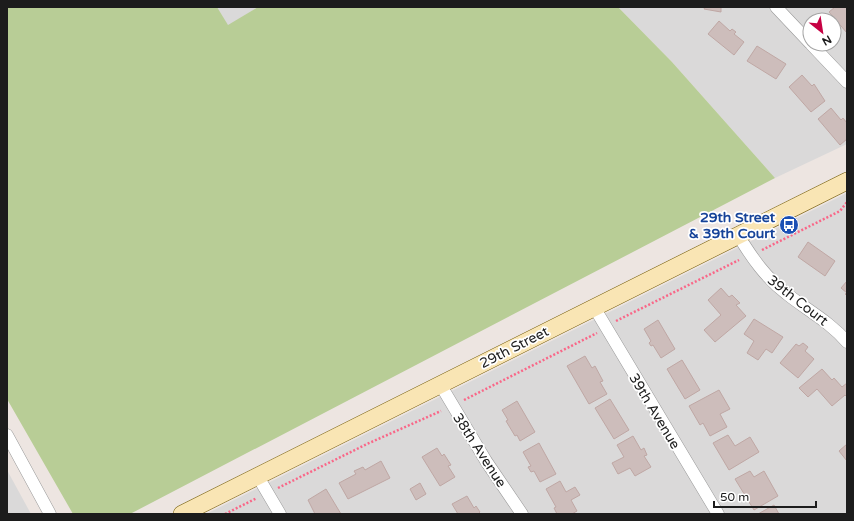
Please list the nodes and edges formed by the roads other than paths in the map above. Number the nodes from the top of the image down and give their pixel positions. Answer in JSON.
{"nodes":[{"id":1,"x":776,"y":7,"type":"edge"},
{"id":2,"x":802,"y":35,"type":"edge"},
{"id":3,"x":818,"y":52,"type":"edge"},
{"id":4,"x":847,"y":82,"type":"edge"},
{"id":5,"x":847,"y":181,"type":"edge"},
{"id":6,"x":738,"y":235,"type":"junction"},
{"id":7,"x":594,"y":307,"type":"junction"},
{"id":8,"x":847,"y":342,"type":"edge"},
{"id":9,"x":440,"y":384,"type":"junction"},
{"id":10,"x":7,"y":435,"type":"edge"},
{"id":11,"x":257,"y":475,"type":"junction"},
{"id":12,"x":50,"y":514,"type":"edge"},
{"id":13,"x":182,"y":514,"type":"edge"},
{"id":14,"x":280,"y":514,"type":"edge"},
{"id":15,"x":522,"y":514,"type":"edge"},
{"id":16,"x":718,"y":514,"type":"edge"}],
"edges":[{"from":1,"to":2,"type":"street"},
{"from":3,"to":4,"type":"street"},
{"from":5,"to":6,"type":"street","name":"29th Street"},
{"from":6,"to":7,"type":"street","name":"29th Street"},
{"from":6,"to":8,"type":"street","name":"39th Court"},
{"from":7,"to":9,"type":"street","name":"29th Street"},
{"from":7,"to":16,"type":"street","name":"39th Avenue"},
{"from":9,"to":11,"type":"street","name":"29th Street"},
{"from":9,"to":15,"type":"street","name":"38th Avenue"},
{"from":10,"to":12,"type":"street"},
{"from":11,"to":13,"type":"street","name":"29th Street"},
{"from":11,"to":14,"type":"street"}]}
